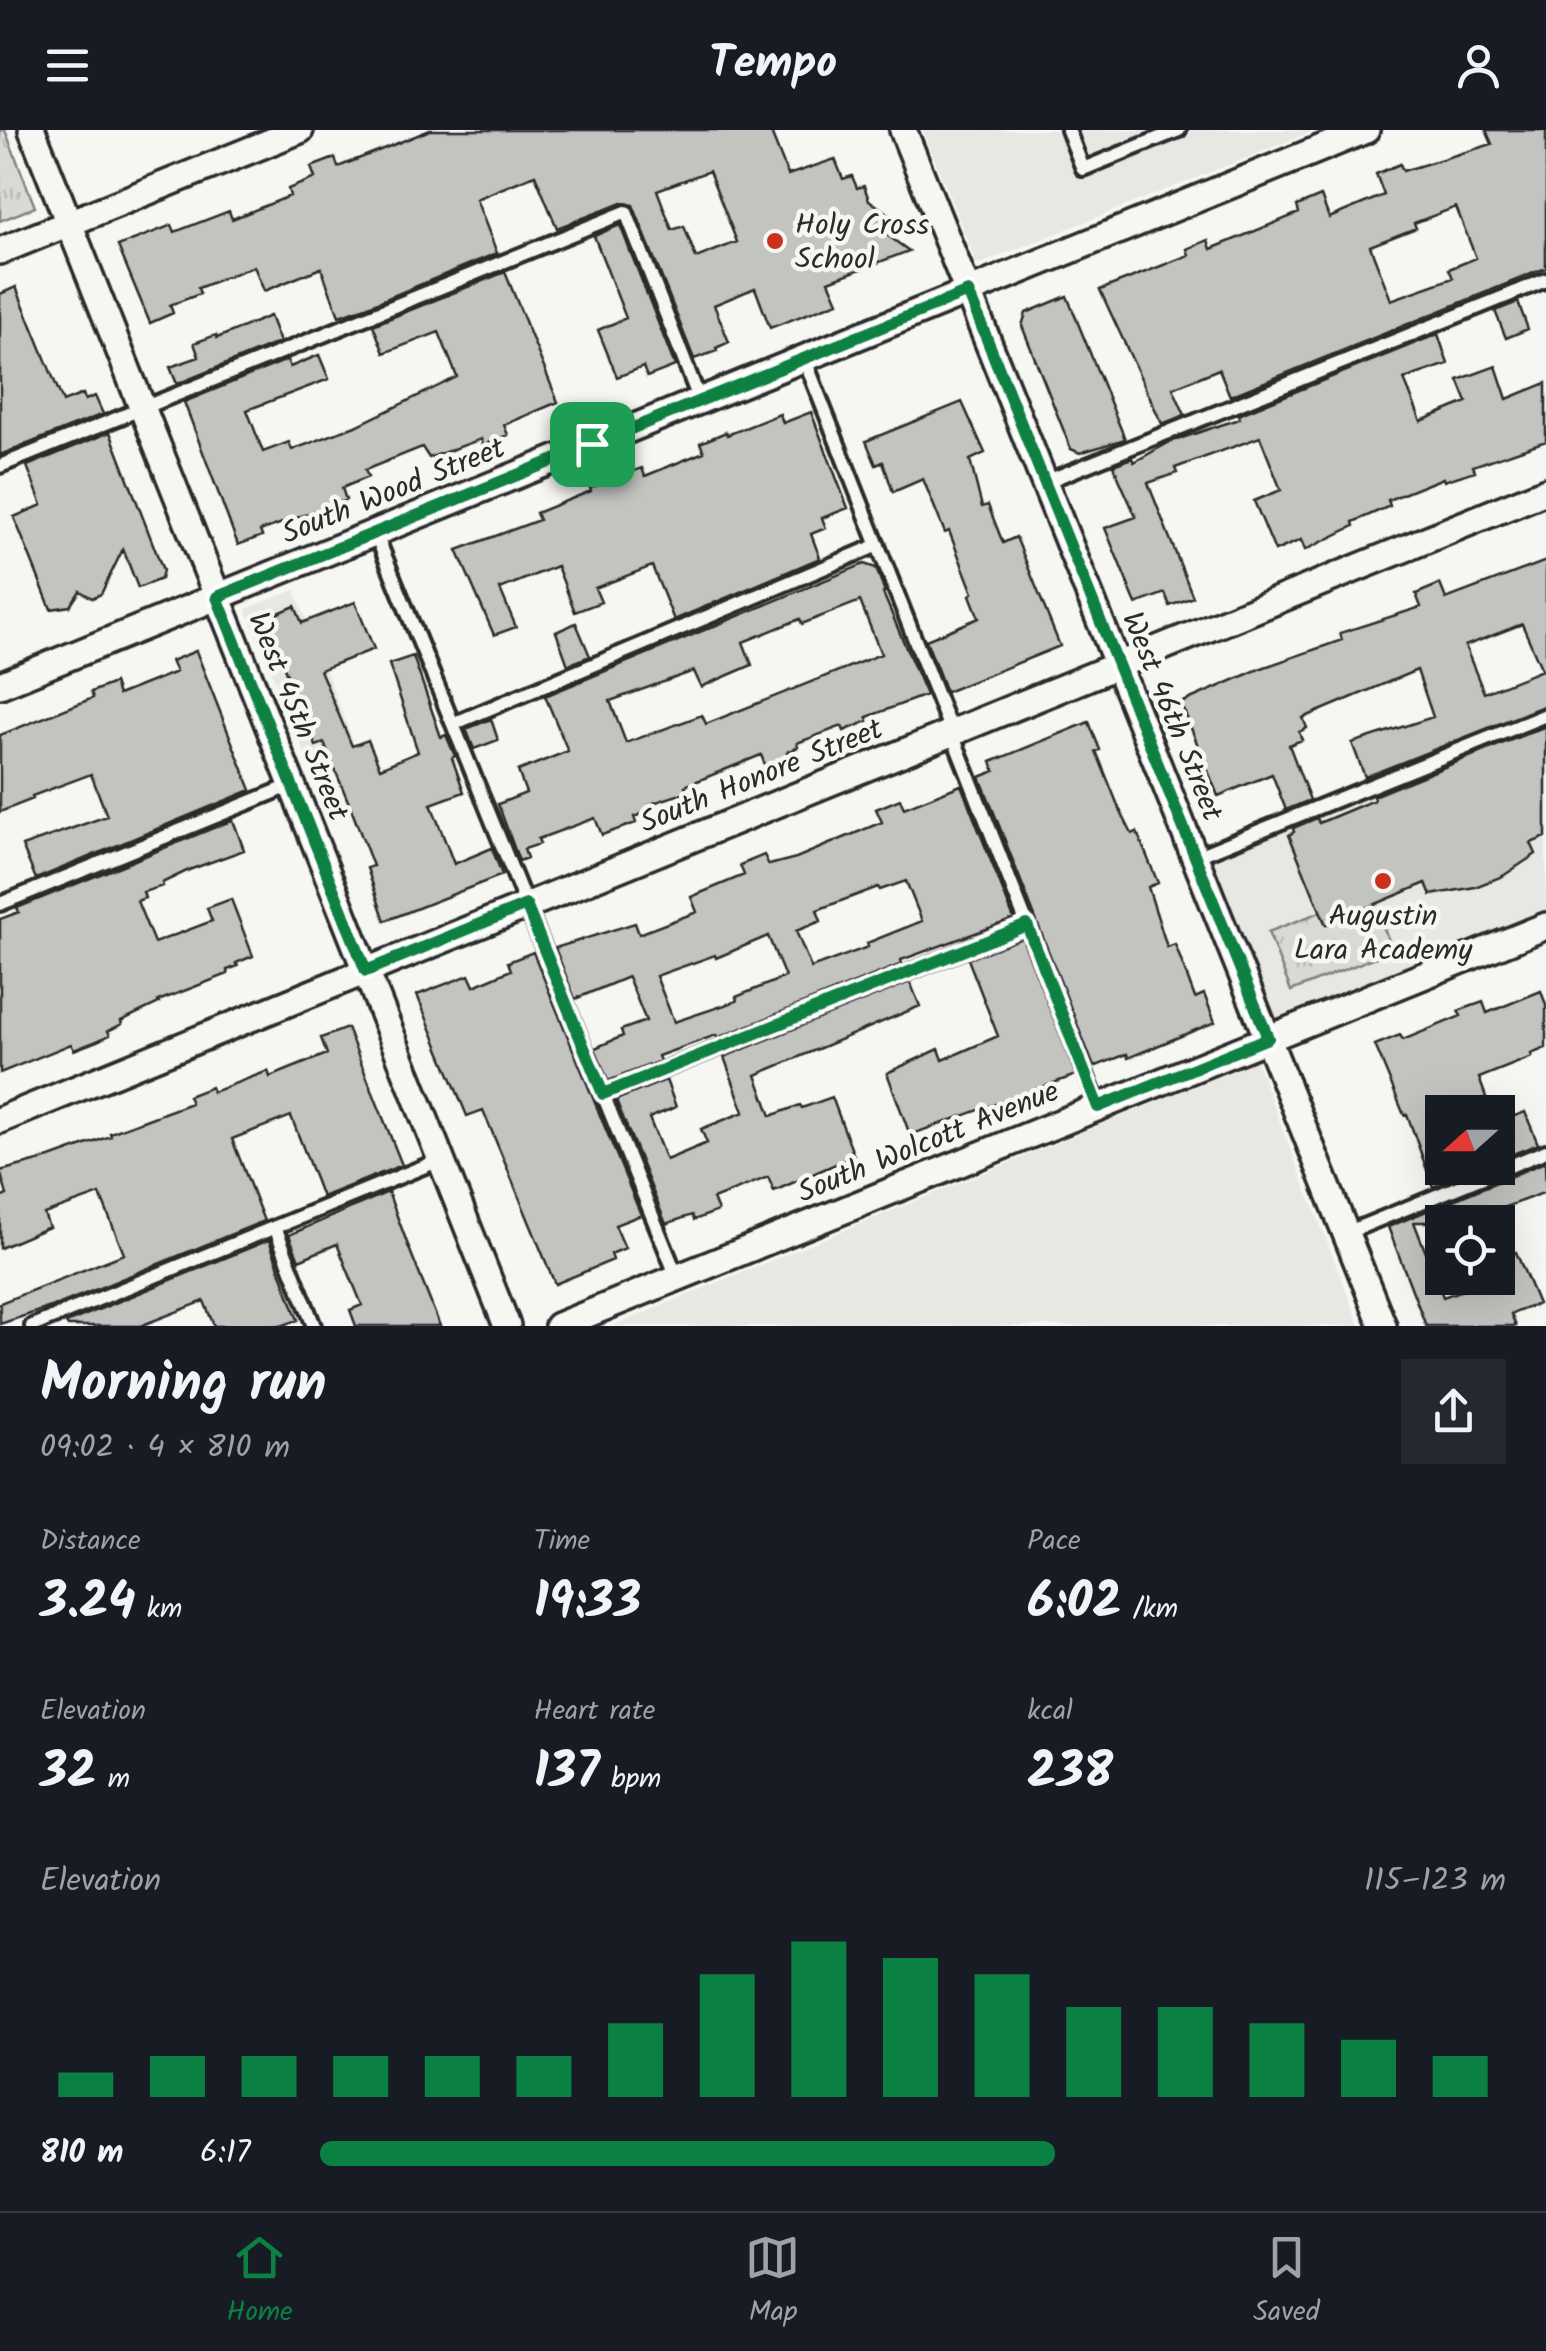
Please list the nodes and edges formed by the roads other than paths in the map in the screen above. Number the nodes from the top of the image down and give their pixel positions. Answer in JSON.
{"nodes":[{"id":1,"x":32,"y":130,"type":"edge"},
{"id":2,"x":300,"y":130,"type":"edge"},
{"id":3,"x":904,"y":130,"type":"edge"},
{"id":4,"x":1068,"y":130,"type":"edge"},
{"id":5,"x":1179,"y":130,"type":"edge"},
{"id":6,"x":1354,"y":132,"type":"edge"},
{"id":7,"x":68,"y":224,"type":"junction"},
{"id":8,"x":0,"y":252,"type":"edge"},
{"id":9,"x":1546,"y":280,"type":"edge"},
{"id":10,"x":968,"y":292,"type":"junction"},
{"id":11,"x":804,"y":358,"type":"junction"},
{"id":12,"x":700,"y":401,"type":"junction"},
{"id":13,"x":142,"y":408,"type":"junction"},
{"id":14,"x":0,"y":466,"type":"edge"},
{"id":15,"x":1044,"y":482,"type":"junction"},
{"id":16,"x":1546,"y":490,"type":"edge"},
{"id":17,"x":375,"y":532,"type":"junction"},
{"id":18,"x":878,"y":545,"type":"junction"},
{"id":19,"x":217,"y":597,"type":"junction"},
{"id":20,"x":1118,"y":664,"type":"junction"},
{"id":21,"x":0,"y":685,"type":"edge"},
{"id":22,"x":1546,"y":715,"type":"edge"},
{"id":23,"x":453,"y":724,"type":"junction"},
{"id":24,"x":951,"y":732,"type":"junction"},
{"id":25,"x":292,"y":785,"type":"junction"},
{"id":26,"x":1195,"y":857,"type":"junction"},
{"id":27,"x":0,"y":904,"type":"edge"},
{"id":28,"x":526,"y":905,"type":"junction"},
{"id":29,"x":1027,"y":925,"type":"junction"},
{"id":30,"x":1546,"y":926,"type":"edge"},
{"id":31,"x":366,"y":971,"type":"junction"},
{"id":32,"x":1268,"y":1038,"type":"junction"},
{"id":33,"x":603,"y":1094,"type":"junction"},
{"id":34,"x":1098,"y":1107,"type":"junction"},
{"id":35,"x":0,"y":1120,"type":"edge"},
{"id":36,"x":1546,"y":1152,"type":"edge"},
{"id":37,"x":440,"y":1160,"type":"junction"},
{"id":38,"x":275,"y":1227,"type":"junction"},
{"id":39,"x":1346,"y":1233,"type":"junction"},
{"id":40,"x":678,"y":1278,"type":"junction"},
{"id":41,"x":32,"y":1326,"type":"edge"},
{"id":42,"x":314,"y":1326,"type":"edge"},
{"id":43,"x":507,"y":1326,"type":"edge"},
{"id":44,"x":558,"y":1326,"type":"edge"},
{"id":45,"x":1384,"y":1326,"type":"edge"}],
"edges":[{"from":1,"to":7,"type":"street","name":"West 45th Street"},
{"from":2,"to":7,"type":"street"},
{"from":3,"to":10,"type":"street","name":"West 46th Street"},
{"from":4,"to":5,"type":"lane"},
{"from":6,"to":10,"type":"street","name":"South Wood Street"},
{"from":7,"to":8,"type":"street"},
{"from":7,"to":13,"type":"street","name":"West 45th Street"},
{"from":9,"to":15,"type":"lane"},
{"from":10,"to":11,"type":"street","name":"South Wood Street"},
{"from":10,"to":15,"type":"street","name":"West 46th Street"},
{"from":11,"to":12,"type":"street","name":"South Wood Street"},
{"from":11,"to":18,"type":"lane"},
{"from":12,"to":13,"type":"lane"},
{"from":12,"to":17,"type":"street","name":"South Wood Street"},
{"from":13,"to":14,"type":"lane"},
{"from":13,"to":19,"type":"street","name":"West 45th Street"},
{"from":15,"to":20,"type":"street","name":"West 46th Street"},
{"from":16,"to":20,"type":"street","name":"South Honore Street"},
{"from":17,"to":19,"type":"street","name":"South Wood Street"},
{"from":17,"to":23,"type":"lane"},
{"from":18,"to":23,"type":"lane"},
{"from":18,"to":24,"type":"lane"},
{"from":19,"to":21,"type":"street","name":"South Wood Street"},
{"from":19,"to":25,"type":"street","name":"West 45th Street"},
{"from":20,"to":24,"type":"street","name":"South Honore Street"},
{"from":20,"to":26,"type":"street","name":"West 46th Street"},
{"from":22,"to":26,"type":"lane"},
{"from":23,"to":28,"type":"lane"},
{"from":24,"to":28,"type":"street","name":"South Honore Street"},
{"from":24,"to":29,"type":"lane"},
{"from":25,"to":27,"type":"lane"},
{"from":25,"to":31,"type":"street","name":"West 45th Street"},
{"from":26,"to":32,"type":"street","name":"West 46th Street"},
{"from":28,"to":31,"type":"street","name":"South Honore Street"},
{"from":28,"to":33,"type":"lane"},
{"from":29,"to":33,"type":"lane"},
{"from":29,"to":34,"type":"lane"},
{"from":30,"to":32,"type":"street","name":"South Wolcott Avenue"},
{"from":31,"to":35,"type":"street","name":"South Honore Street"},
{"from":31,"to":37,"type":"street","name":"West 45th Street"},
{"from":32,"to":34,"type":"street","name":"South Wolcott Avenue"},
{"from":32,"to":39,"type":"street","name":"West 46th Street"},
{"from":33,"to":40,"type":"lane"},
{"from":34,"to":40,"type":"street","name":"South Wolcott Avenue"},
{"from":36,"to":39,"type":"lane"},
{"from":37,"to":38,"type":"lane"},
{"from":37,"to":43,"type":"street","name":"West 45th Street"},
{"from":38,"to":41,"type":"lane"},
{"from":38,"to":42,"type":"lane"},
{"from":39,"to":45,"type":"street","name":"West 46th Street"},
{"from":40,"to":44,"type":"street","name":"South Wolcott Avenue"}]}
